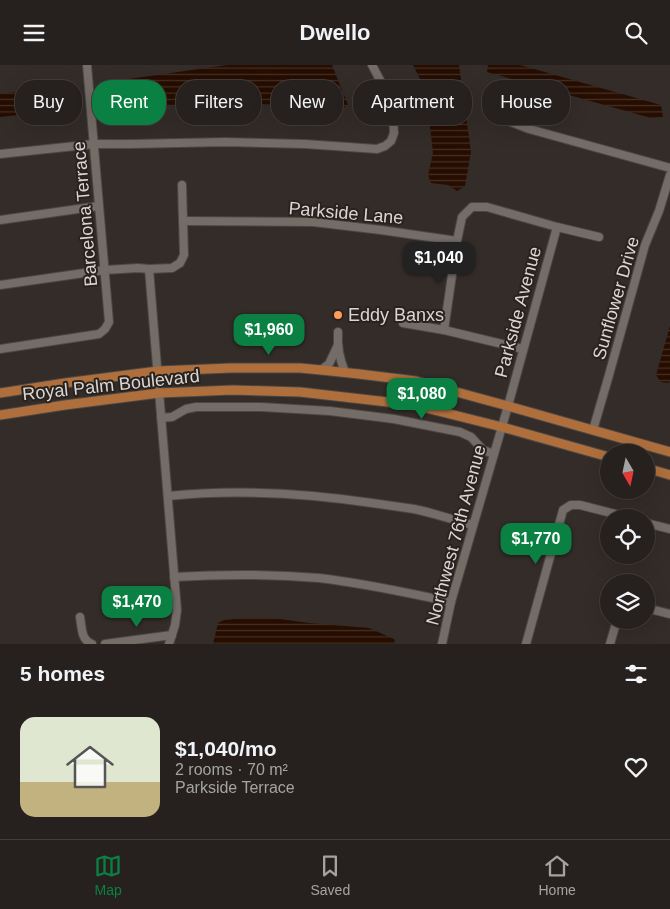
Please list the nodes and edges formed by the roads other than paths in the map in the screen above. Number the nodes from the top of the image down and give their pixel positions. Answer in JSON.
{"nodes":[{"id":1,"x":88,"y":65,"type":"edge"},
{"id":2,"x":372,"y":65,"type":"edge"},
{"id":3,"x":518,"y":125,"type":"edge"},
{"id":4,"x":94,"y":144,"type":"junction"},
{"id":5,"x":0,"y":154,"type":"edge"},
{"id":6,"x":670,"y":168,"type":"edge"},
{"id":7,"x":670,"y":175,"type":"edge"},
{"id":8,"x":182,"y":185,"type":"dead end"},
{"id":9,"x":99,"y":206,"type":"junction"},
{"id":10,"x":0,"y":219,"type":"edge"},
{"id":11,"x":183,"y":221,"type":"junction"},
{"id":12,"x":557,"y":227,"type":"junction"},
{"id":13,"x":599,"y":237,"type":"dead end"},
{"id":14,"x":457,"y":241,"type":"junction"},
{"id":15,"x":149,"y":269,"type":"junction"},
{"id":16,"x":105,"y":270,"type":"junction"},
{"id":17,"x":0,"y":285,"type":"edge"},
{"id":18,"x":403,"y":323,"type":"dead end"},
{"id":19,"x":444,"y":330,"type":"junction"},
{"id":20,"x":338,"y":331,"type":"dead end"},
{"id":21,"x":337,"y":347,"type":"junction"},
{"id":22,"x":0,"y":349,"type":"edge"},
{"id":23,"x":523,"y":349,"type":"junction"},
{"id":24,"x":321,"y":370,"type":"junction"},
{"id":25,"x":158,"y":371,"type":"junction"},
{"id":26,"x":345,"y":372,"type":"junction"},
{"id":27,"x":0,"y":393,"type":"edge"},
{"id":28,"x":159,"y":393,"type":"junction"},
{"id":29,"x":508,"y":406,"type":"junction"},
{"id":30,"x":0,"y":415,"type":"edge"},
{"id":31,"x":162,"y":418,"type":"junction"},
{"id":32,"x":502,"y":427,"type":"junction"},
{"id":33,"x":593,"y":430,"type":"junction"},
{"id":34,"x":670,"y":452,"type":"edge"},
{"id":35,"x":494,"y":454,"type":"junction"},
{"id":36,"x":600,"y":454,"type":"edge"},
{"id":37,"x":655,"y":471,"type":"edge"},
{"id":38,"x":670,"y":475,"type":"edge"},
{"id":39,"x":168,"y":497,"type":"junction"},
{"id":40,"x":600,"y":510,"type":"edge"},
{"id":41,"x":473,"y":525,"type":"junction"},
{"id":42,"x":655,"y":525,"type":"edge"},
{"id":43,"x":670,"y":529,"type":"edge"},
{"id":44,"x":174,"y":577,"type":"junction"},
{"id":45,"x":451,"y":602,"type":"junction"},
{"id":46,"x":655,"y":610,"type":"edge"},
{"id":47,"x":670,"y":614,"type":"edge"},
{"id":48,"x":80,"y":617,"type":"dead end"},
{"id":49,"x":614,"y":629,"type":"edge"},
{"id":50,"x":172,"y":635,"type":"junction"},
{"id":51,"x":91,"y":643,"type":"edge"},
{"id":52,"x":105,"y":644,"type":"edge"},
{"id":53,"x":169,"y":644,"type":"edge"},
{"id":54,"x":442,"y":644,"type":"edge"},
{"id":55,"x":526,"y":644,"type":"edge"},
{"id":56,"x":610,"y":644,"type":"edge"}],
"edges":[{"from":1,"to":4,"type":"street","name":"Barcelona Terrace"},
{"from":2,"to":4,"type":"street"},
{"from":3,"to":6,"type":"street"},
{"from":4,"to":5,"type":"street"},
{"from":4,"to":9,"type":"street","name":"Barcelona Terrace"},
{"from":7,"to":33,"type":"street","name":"Sunflower Drive"},
{"from":8,"to":11,"type":"street"},
{"from":9,"to":10,"type":"street"},
{"from":9,"to":16,"type":"street","name":"Barcelona Terrace"},
{"from":11,"to":14,"type":"street","name":"Parkside Lane"},
{"from":11,"to":15,"type":"street"},
{"from":12,"to":13,"type":"street"},
{"from":12,"to":14,"type":"street"},
{"from":12,"to":23,"type":"street","name":"Parkside Avenue"},
{"from":14,"to":19,"type":"street"},
{"from":15,"to":16,"type":"street"},
{"from":15,"to":25,"type":"street"},
{"from":16,"to":17,"type":"street"},
{"from":16,"to":22,"type":"street","name":"Barcelona Terrace"},
{"from":18,"to":19,"type":"street"},
{"from":19,"to":23,"type":"street"},
{"from":20,"to":21,"type":"street"},
{"from":21,"to":24,"type":"street"},
{"from":21,"to":26,"type":"street"},
{"from":23,"to":29,"type":"street","name":"Parkside Avenue"},
{"from":24,"to":25,"type":"main road","name":"Royal Palm Boulevard"},
{"from":24,"to":26,"type":"main road","name":"Royal Palm Boulevard"},
{"from":25,"to":27,"type":"main road","name":"Royal Palm Boulevard"},
{"from":25,"to":28,"type":"street"},
{"from":26,"to":29,"type":"main road","name":"Royal Palm Boulevard"},
{"from":28,"to":30,"type":"main road","name":"Royal Palm Boulevard"},
{"from":28,"to":31,"type":"street"},
{"from":28,"to":32,"type":"main road","name":"Royal Palm Boulevard"},
{"from":29,"to":32,"type":"street","name":"Northwest 76th Avenue"},
{"from":29,"to":33,"type":"main road","name":"Royal Palm Boulevard"},
{"from":31,"to":35,"type":"street"},
{"from":31,"to":39,"type":"street"},
{"from":32,"to":35,"type":"street","name":"Northwest 76th Avenue"},
{"from":32,"to":36,"type":"main road","name":"Royal Palm Boulevard"},
{"from":33,"to":34,"type":"main road","name":"Royal Palm Boulevard"},
{"from":35,"to":41,"type":"street","name":"Northwest 76th Avenue"},
{"from":37,"to":38,"type":"main road"},
{"from":39,"to":41,"type":"street"},
{"from":39,"to":44,"type":"street"},
{"from":40,"to":55,"type":"street"},
{"from":41,"to":45,"type":"street","name":"Northwest 76th Avenue"},
{"from":42,"to":43,"type":"street"},
{"from":44,"to":45,"type":"street"},
{"from":44,"to":50,"type":"street"},
{"from":45,"to":54,"type":"street","name":"Northwest 76th Avenue"},
{"from":46,"to":47,"type":"street"},
{"from":48,"to":51,"type":"street"},
{"from":49,"to":56,"type":"street"},
{"from":50,"to":52,"type":"street"},
{"from":50,"to":53,"type":"street"}]}
